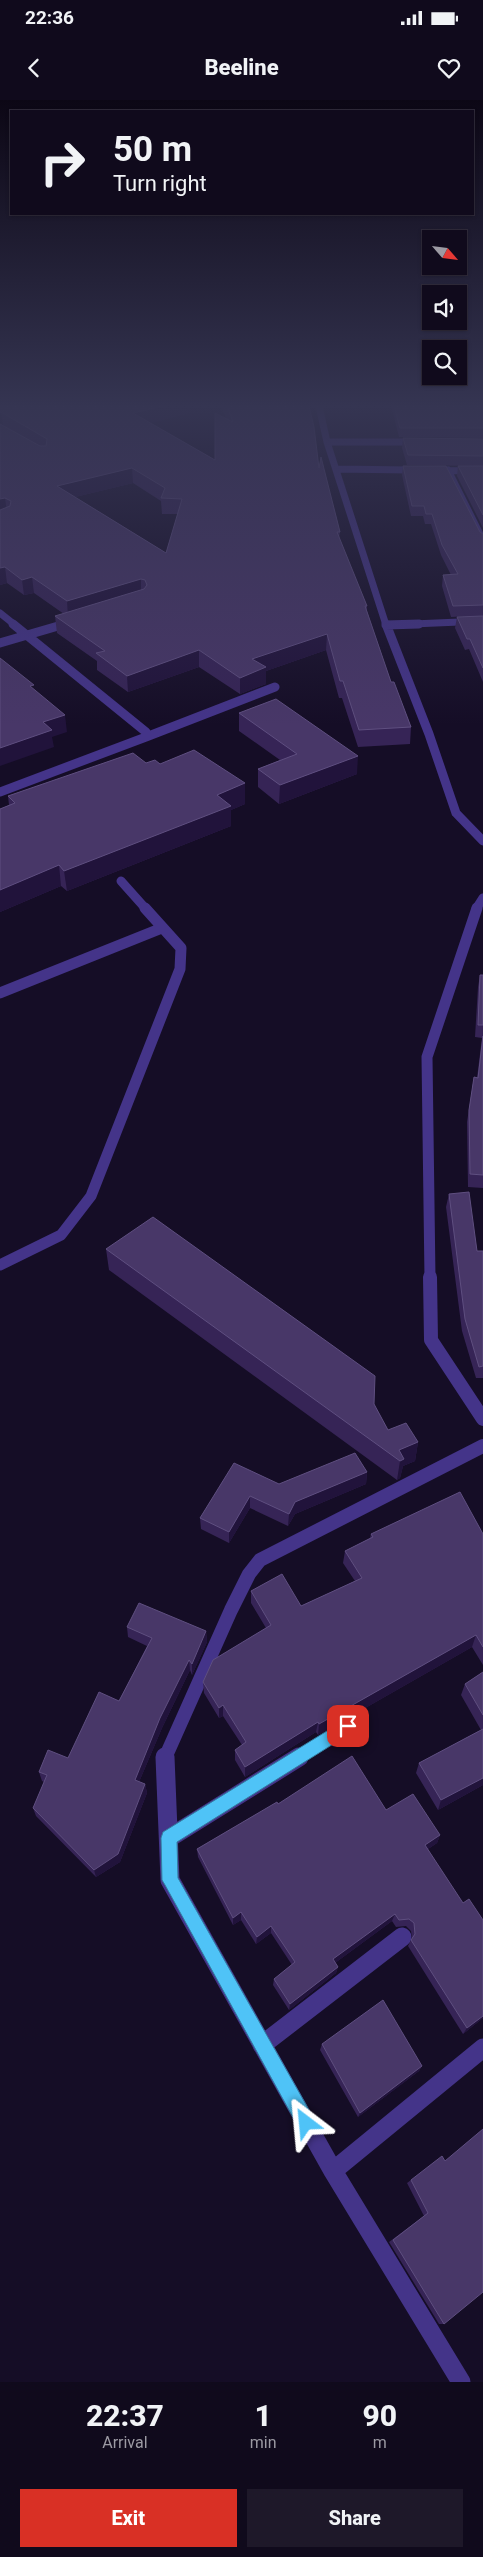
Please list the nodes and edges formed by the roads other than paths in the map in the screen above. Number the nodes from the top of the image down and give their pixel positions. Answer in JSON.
{"nodes":[{"id":1,"x":351,"y":512,"type":"edge"},
{"id":2,"x":469,"y":512,"type":"edge"},
{"id":3,"x":483,"y":540,"type":"edge"},
{"id":4,"x":0,"y":612,"type":"edge"},
{"id":5,"x":76,"y":620,"type":"edge"},
{"id":6,"x":483,"y":621,"type":"edge"},
{"id":7,"x":386,"y":625,"type":"junction"},
{"id":8,"x":29,"y":635,"type":"junction"},
{"id":9,"x":0,"y":643,"type":"edge"},
{"id":10,"x":275,"y":687,"type":"dead end"},
{"id":11,"x":146,"y":737,"type":"junction"},
{"id":12,"x":0,"y":792,"type":"edge"},
{"id":13,"x":483,"y":841,"type":"edge"},
{"id":14,"x":121,"y":882,"type":"dead end"},
{"id":15,"x":483,"y":898,"type":"edge"},
{"id":16,"x":162,"y":928,"type":"junction"},
{"id":17,"x":0,"y":993,"type":"edge"},
{"id":18,"x":0,"y":1265,"type":"edge"},
{"id":19,"x":483,"y":1419,"type":"edge"},
{"id":20,"x":483,"y":1446,"type":"edge"},
{"id":21,"x":348,"y":1726,"type":"dead end"},
{"id":22,"x":169,"y":1838,"type":"junction"},
{"id":23,"x":402,"y":1937,"type":"dead end"},
{"id":24,"x":262,"y":2045,"type":"junction"},
{"id":25,"x":483,"y":2048,"type":"edge"},
{"id":26,"x":333,"y":2170,"type":"junction"},
{"id":27,"x":460,"y":2382,"type":"edge"}],
"edges":[{"from":1,"to":7,"type":"street"},
{"from":2,"to":3,"type":"street"},
{"from":4,"to":8,"type":"street"},
{"from":5,"to":8,"type":"street"},
{"from":6,"to":7,"type":"street"},
{"from":7,"to":13,"type":"street"},
{"from":8,"to":9,"type":"street"},
{"from":8,"to":11,"type":"street"},
{"from":10,"to":11,"type":"street"},
{"from":11,"to":12,"type":"street"},
{"from":14,"to":16,"type":"street"},
{"from":15,"to":19,"type":"street"},
{"from":16,"to":17,"type":"street"},
{"from":16,"to":18,"type":"street"},
{"from":20,"to":22,"type":"street"},
{"from":21,"to":22,"type":"street"},
{"from":22,"to":24,"type":"street"},
{"from":23,"to":24,"type":"street"},
{"from":24,"to":26,"type":"street"},
{"from":25,"to":26,"type":"street"},
{"from":26,"to":27,"type":"street"}]}
